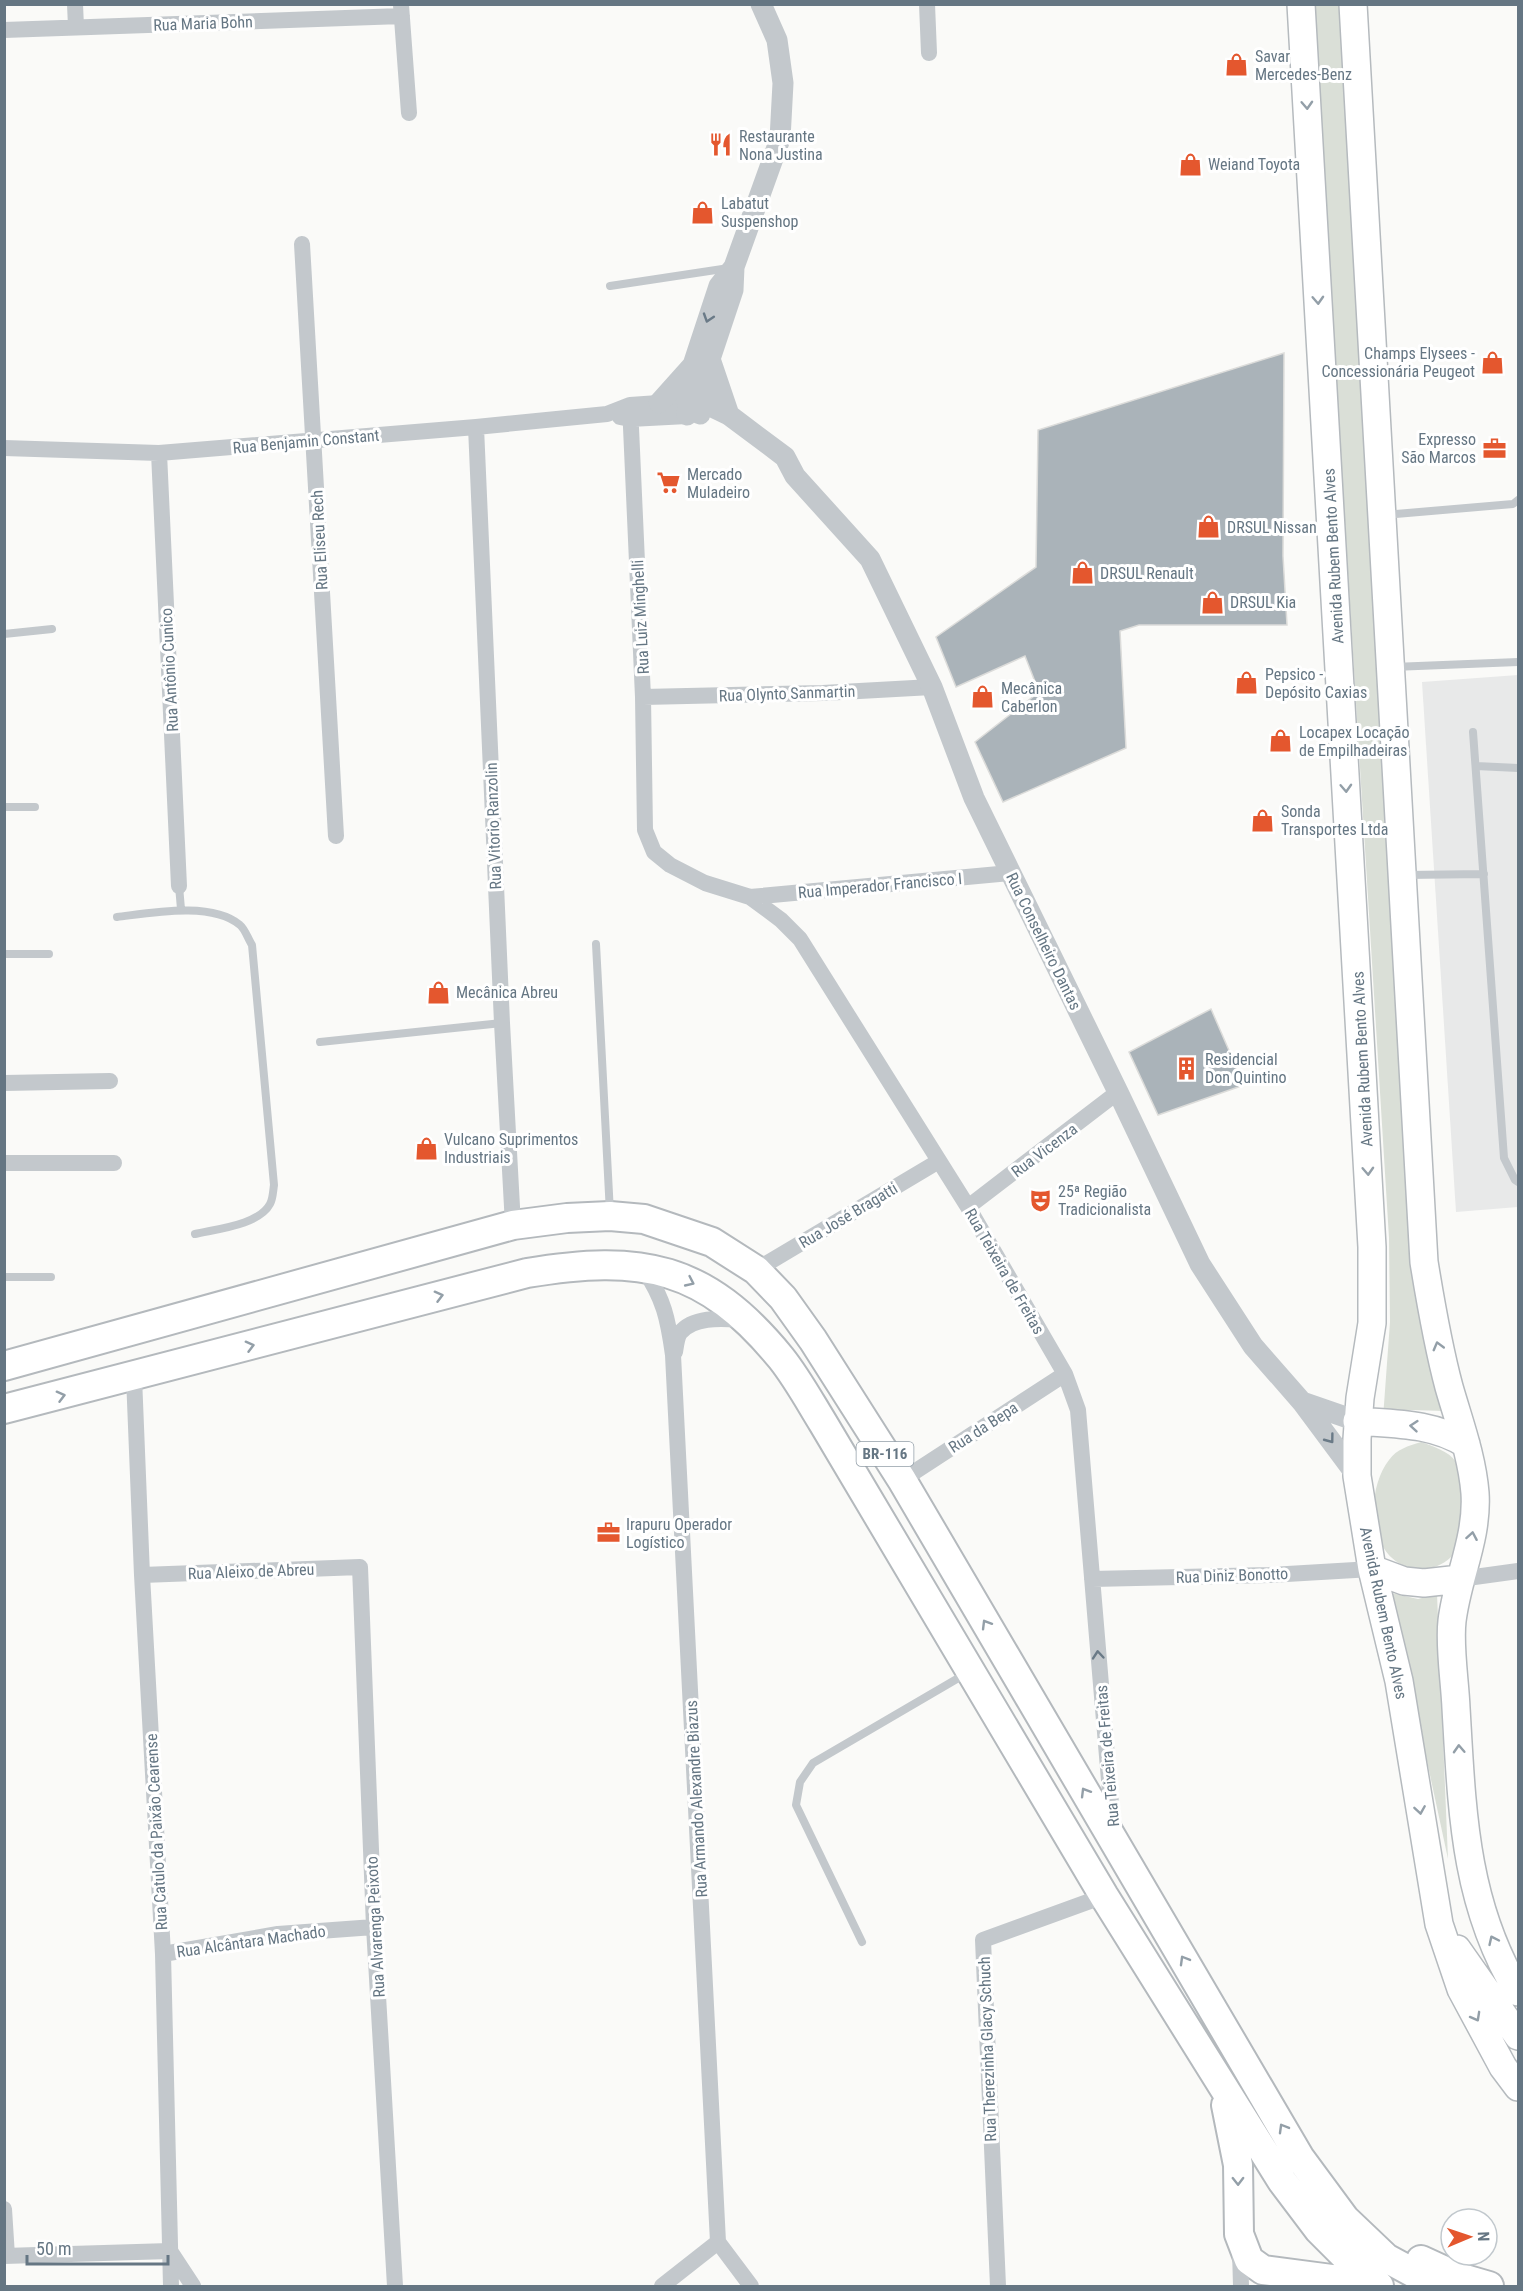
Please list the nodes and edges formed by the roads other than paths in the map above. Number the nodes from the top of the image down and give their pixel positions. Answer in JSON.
{"nodes":[{"id":1,"x":75,"y":4,"type":"edge"},
{"id":2,"x":761,"y":4,"type":"edge"},
{"id":3,"x":927,"y":4,"type":"edge"},
{"id":4,"x":1301,"y":4,"type":"edge"},
{"id":5,"x":1353,"y":4,"type":"edge"},
{"id":6,"x":401,"y":10,"type":"edge"},
{"id":7,"x":76,"y":27,"type":"junction"},
{"id":8,"x":4,"y":30,"type":"edge"},
{"id":9,"x":929,"y":53,"type":"dead end"},
{"id":10,"x":409,"y":113,"type":"dead end"},
{"id":11,"x":302,"y":244,"type":"dead end"},
{"id":12,"x":734,"y":267,"type":"junction"},
{"id":13,"x":610,"y":286,"type":"dead end"},
{"id":14,"x":701,"y":362,"type":"junction"},
{"id":15,"x":659,"y":403,"type":"junction"},
{"id":16,"x":694,"y":409,"type":"junction"},
{"id":17,"x":630,"y":412,"type":"junction"},
{"id":18,"x":729,"y":415,"type":"junction"},
{"id":19,"x":476,"y":427,"type":"junction"},
{"id":20,"x":314,"y":440,"type":"junction"},
{"id":21,"x":4,"y":448,"type":"edge"},
{"id":22,"x":159,"y":453,"type":"junction"},
{"id":23,"x":795,"y":476,"type":"junction"},
{"id":24,"x":1518,"y":500,"type":"edge"},
{"id":25,"x":1381,"y":515,"type":"junction"},
{"id":26,"x":52,"y":629,"type":"dead end"},
{"id":27,"x":4,"y":634,"type":"edge"},
{"id":28,"x":1518,"y":662,"type":"edge"},
{"id":29,"x":1389,"y":668,"type":"junction"},
{"id":30,"x":932,"y":687,"type":"junction"},
{"id":31,"x":643,"y":697,"type":"junction"},
{"id":32,"x":1473,"y":732,"type":"dead end"},
{"id":33,"x":1476,"y":766,"type":"junction"},
{"id":34,"x":1518,"y":768,"type":"edge"},
{"id":35,"x":4,"y":807,"type":"edge"},
{"id":36,"x":35,"y":807,"type":"dead end"},
{"id":37,"x":645,"y":830,"type":"joint"},
{"id":38,"x":336,"y":836,"type":"dead end"},
{"id":39,"x":1010,"y":873,"type":"junction"},
{"id":40,"x":1484,"y":873,"type":"junction"},
{"id":41,"x":1401,"y":875,"type":"junction"},
{"id":42,"x":179,"y":886,"type":"joint"},
{"id":43,"x":750,"y":897,"type":"junction"},
{"id":44,"x":181,"y":909,"type":"junction"},
{"id":45,"x":117,"y":917,"type":"dead end"},
{"id":46,"x":596,"y":944,"type":"dead end"},
{"id":47,"x":4,"y":954,"type":"edge"},
{"id":48,"x":49,"y":954,"type":"dead end"},
{"id":49,"x":502,"y":1023,"type":"junction"},
{"id":50,"x":320,"y":1042,"type":"dead end"},
{"id":51,"x":110,"y":1081,"type":"dead end"},
{"id":52,"x":4,"y":1083,"type":"edge"},
{"id":53,"x":1118,"y":1092,"type":"junction"},
{"id":54,"x":939,"y":1161,"type":"junction"},
{"id":55,"x":4,"y":1163,"type":"edge"},
{"id":56,"x":114,"y":1163,"type":"dead end"},
{"id":57,"x":1518,"y":1182,"type":"edge"},
{"id":58,"x":968,"y":1206,"type":"junction"},
{"id":59,"x":610,"y":1216,"type":"junction"},
{"id":60,"x":513,"y":1225,"type":"junction"},
{"id":61,"x":195,"y":1234,"type":"dead end"},
{"id":62,"x":643,"y":1268,"type":"junction"},
{"id":63,"x":756,"y":1270,"type":"junction"},
{"id":64,"x":4,"y":1277,"type":"edge"},
{"id":65,"x":51,"y":1277,"type":"dead end"},
{"id":66,"x":746,"y":1320,"type":"junction"},
{"id":67,"x":674,"y":1355,"type":"junction"},
{"id":68,"x":4,"y":1366,"type":"edge"},
{"id":69,"x":1065,"y":1374,"type":"junction"},
{"id":70,"x":134,"y":1377,"type":"junction"},
{"id":71,"x":1302,"y":1402,"type":"junction"},
{"id":72,"x":4,"y":1409,"type":"edge"},
{"id":73,"x":1351,"y":1411,"type":"junction"},
{"id":74,"x":1466,"y":1444,"type":"junction"},
{"id":75,"x":1358,"y":1476,"type":"junction"},
{"id":76,"x":902,"y":1480,"type":"junction"},
{"id":77,"x":360,"y":1567,"type":"joint"},
{"id":78,"x":1372,"y":1569,"type":"junction"},
{"id":79,"x":1518,"y":1571,"type":"edge"},
{"id":80,"x":142,"y":1575,"type":"junction"},
{"id":81,"x":1092,"y":1579,"type":"junction"},
{"id":82,"x":1460,"y":1579,"type":"junction"},
{"id":83,"x":970,"y":1671,"type":"junction"},
{"id":84,"x":1113,"y":1839,"type":"junction"},
{"id":85,"x":1104,"y":1896,"type":"junction"},
{"id":86,"x":1439,"y":1924,"type":"junction"},
{"id":87,"x":374,"y":1927,"type":"junction"},
{"id":88,"x":862,"y":1942,"type":"dead end"},
{"id":89,"x":163,"y":1953,"type":"junction"},
{"id":90,"x":1518,"y":1992,"type":"edge"},
{"id":91,"x":1518,"y":2036,"type":"edge"},
{"id":92,"x":1219,"y":2083,"type":"junction"},
{"id":93,"x":1518,"y":2087,"type":"edge"},
{"id":94,"x":1300,"y":2158,"type":"junction"},
{"id":95,"x":4,"y":2209,"type":"edge"},
{"id":96,"x":1239,"y":2234,"type":"junction"},
{"id":97,"x":718,"y":2242,"type":"junction"},
{"id":98,"x":170,"y":2251,"type":"junction"},
{"id":99,"x":6,"y":2256,"type":"edge"},
{"id":100,"x":1274,"y":2280,"type":"edge"},
{"id":101,"x":171,"y":2286,"type":"edge"},
{"id":102,"x":193,"y":2286,"type":"edge"},
{"id":103,"x":395,"y":2286,"type":"edge"},
{"id":104,"x":662,"y":2286,"type":"edge"},
{"id":105,"x":751,"y":2286,"type":"edge"},
{"id":106,"x":998,"y":2286,"type":"edge"},
{"id":107,"x":1241,"y":2286,"type":"edge"},
{"id":108,"x":1362,"y":2286,"type":"edge"},
{"id":109,"x":1379,"y":2286,"type":"edge"},
{"id":110,"x":1438,"y":2286,"type":"edge"},
{"id":111,"x":1489,"y":2286,"type":"edge"}],
"edges":[{"from":1,"to":7,"type":"street"},
{"from":2,"to":12,"type":"street"},
{"from":3,"to":9,"type":"street"},
{"from":4,"to":73,"type":"main road","name":"Avenida Rubem Bento Alves","one_way":true},
{"from":5,"to":25,"type":"main road"},
{"from":6,"to":7,"type":"street","name":"Rua Maria Bohn"},
{"from":6,"to":10,"type":"street"},
{"from":7,"to":8,"type":"street","name":"Rua Maria Bohn"},
{"from":11,"to":20,"type":"street","name":"Rua Eliseu Rech"},
{"from":12,"to":13,"type":"lane"},
{"from":12,"to":14,"type":"street"},
{"from":14,"to":15,"type":"street"},
{"from":14,"to":16,"type":"street"},
{"from":14,"to":18,"type":"street"},
{"from":15,"to":16,"type":"street","name":"Rua Benjamin Constant"},
{"from":15,"to":17,"type":"street","name":"Rua Benjamin Constant"},
{"from":16,"to":17,"type":"street","name":"Rua Benjamin Constant"},
{"from":16,"to":18,"type":"street","name":"Rua Conselheiro Dantas"},
{"from":16,"to":23,"type":"street","name":"Rua Conselheiro Dantas"},
{"from":17,"to":19,"type":"street","name":"Rua Benjamin Constant"},
{"from":17,"to":31,"type":"street","name":"Rua Luiz Minghelli"},
{"from":18,"to":23,"type":"street","name":"Rua Conselheiro Dantas"},
{"from":19,"to":20,"type":"street","name":"Rua Benjamin Constant"},
{"from":19,"to":49,"type":"street","name":"Rua Vitorio Ranzolin"},
{"from":20,"to":22,"type":"street","name":"Rua Benjamin Constant"},
{"from":20,"to":38,"type":"street","name":"Rua Eliseu Rech"},
{"from":21,"to":22,"type":"street","name":"Rua Benjamin Constant"},
{"from":22,"to":42,"type":"street","name":"Rua Antônio Cunico"},
{"from":23,"to":30,"type":"street","name":"Rua Conselheiro Dantas"},
{"from":24,"to":25,"type":"lane"},
{"from":25,"to":29,"type":"main road"},
{"from":26,"to":27,"type":"lane"},
{"from":28,"to":29,"type":"lane"},
{"from":29,"to":41,"type":"main road"},
{"from":30,"to":31,"type":"street","name":"Rua Olynto Sanmartin"},
{"from":30,"to":39,"type":"street","name":"Rua Conselheiro Dantas"},
{"from":31,"to":37,"type":"street","name":"Rua Luiz Minghelli"},
{"from":32,"to":33,"type":"lane"},
{"from":33,"to":34,"type":"lane"},
{"from":33,"to":40,"type":"lane"},
{"from":35,"to":36,"type":"lane"},
{"from":37,"to":43,"type":"street","name":"Rua Teixeira de Freitas"},
{"from":39,"to":43,"type":"street","name":"Rua Imperador Francisco I"},
{"from":39,"to":53,"type":"street","name":"Rua Conselheiro Dantas"},
{"from":40,"to":41,"type":"lane"},
{"from":40,"to":57,"type":"lane"},
{"from":74,"to":41,"type":"main road","one_way":true},
{"from":42,"to":44,"type":"lane"},
{"from":43,"to":54,"type":"street","name":"Rua Teixeira de Freitas"},
{"from":44,"to":45,"type":"lane"},
{"from":44,"to":61,"type":"lane"},
{"from":46,"to":59,"type":"lane"},
{"from":47,"to":48,"type":"lane"},
{"from":49,"to":50,"type":"lane"},
{"from":49,"to":60,"type":"street","name":"Rua Vitorio Ranzolin"},
{"from":51,"to":52,"type":"street"},
{"from":53,"to":58,"type":"street","name":"Rua Vicenza"},
{"from":53,"to":71,"type":"street","name":"Rua Conselheiro Dantas"},
{"from":54,"to":58,"type":"street","name":"Rua Teixeira de Freitas"},
{"from":54,"to":63,"type":"street","name":"Rua José Bragatti"},
{"from":55,"to":56,"type":"street"},
{"from":58,"to":69,"type":"street","name":"Rua Teixeira de Freitas"},
{"from":59,"to":60,"type":"highway","number":"BR-116"},
{"from":59,"to":63,"type":"highway","number":"BR-116"},
{"from":60,"to":68,"type":"highway","number":"BR-116"},
{"from":62,"to":66,"type":"highway","number":"BR-116","one_way":true},
{"from":62,"to":67,"type":"street","name":"Rua Armando Alexandre Biazus"},
{"from":70,"to":62,"type":"highway","number":"BR-116","one_way":true},
{"from":63,"to":76,"type":"highway","number":"BR-116"},
{"from":64,"to":65,"type":"lane"},
{"from":66,"to":67,"type":"street","name":"Rua Armando Alexandre Biazus"},
{"from":66,"to":83,"type":"highway","number":"BR-116"},
{"from":67,"to":97,"type":"street","name":"Rua Armando Alexandre Biazus"},
{"from":69,"to":76,"type":"street","name":"Rua da Bepa"},
{"from":69,"to":81,"type":"street","name":"Rua Teixeira de Freitas"},
{"from":72,"to":70,"type":"highway","number":"BR-116","one_way":true},
{"from":70,"to":80,"type":"street","name":"Rua Catulo da Paixão Cearense"},
{"from":71,"to":73,"type":"street"},
{"from":71,"to":75,"type":"street","name":"Rua Conselheiro Dantas","one_way":true},
{"from":74,"to":73,"type":"main road","one_way":true},
{"from":73,"to":75,"type":"main road","name":"Avenida Rubem Bento Alves"},
{"from":82,"to":74,"type":"main road","one_way":true},
{"from":75,"to":78,"type":"main road","name":"Avenida Rubem Bento Alves"},
{"from":84,"to":76,"type":"highway","number":"BR-116","one_way":true},
{"from":77,"to":80,"type":"street","name":"Rua Aleixo de Abreu"},
{"from":77,"to":87,"type":"street","name":"Rua Alvarenga Peixoto"},
{"from":78,"to":81,"type":"street","name":"Rua Diniz Bonotto"},
{"from":78,"to":82,"type":"main road"},
{"from":78,"to":86,"type":"main road","name":"Avenida Rubem Bento Alves","one_way":true},
{"from":79,"to":82,"type":"street"},
{"from":80,"to":89,"type":"street","name":"Rua Catulo da Paixão Cearense"},
{"from":84,"to":81,"type":"street","name":"Rua Teixeira de Freitas","one_way":true},
{"from":90,"to":82,"type":"main road","one_way":true},
{"from":83,"to":85,"type":"highway","number":"BR-116"},
{"from":83,"to":88,"type":"lane"},
{"from":94,"to":84,"type":"highway","number":"BR-116","one_way":true},
{"from":85,"to":92,"type":"highway","number":"BR-116"},
{"from":85,"to":106,"type":"street","name":"Rua Therezinha Glacy Schuch"},
{"from":86,"to":91,"type":"main road"},
{"from":86,"to":93,"type":"main road","name":"Avenida Rubem Bento Alves","one_way":true},
{"from":87,"to":89,"type":"street","name":"Rua Alcântara Machado"},
{"from":87,"to":103,"type":"street","name":"Rua Alvarenga Peixoto"},
{"from":89,"to":98,"type":"street","name":"Rua Catulo da Paixão Cearense"},
{"from":92,"to":96,"type":"highway","one_way":true},
{"from":92,"to":109,"type":"highway","number":"BR-116"},
{"from":94,"to":110,"type":"highway","number":"BR-116"},
{"from":94,"to":111,"type":"highway"},
{"from":95,"to":99,"type":"street"},
{"from":96,"to":100,"type":"highway"},
{"from":96,"to":107,"type":"street"},
{"from":97,"to":104,"type":"street"},
{"from":97,"to":105,"type":"street"},
{"from":98,"to":99,"type":"street"},
{"from":98,"to":101,"type":"street","name":"Rua Catulo da Paixão Cearense"},
{"from":98,"to":102,"type":"street"},
{"from":100,"to":108,"type":"highway"}]}
